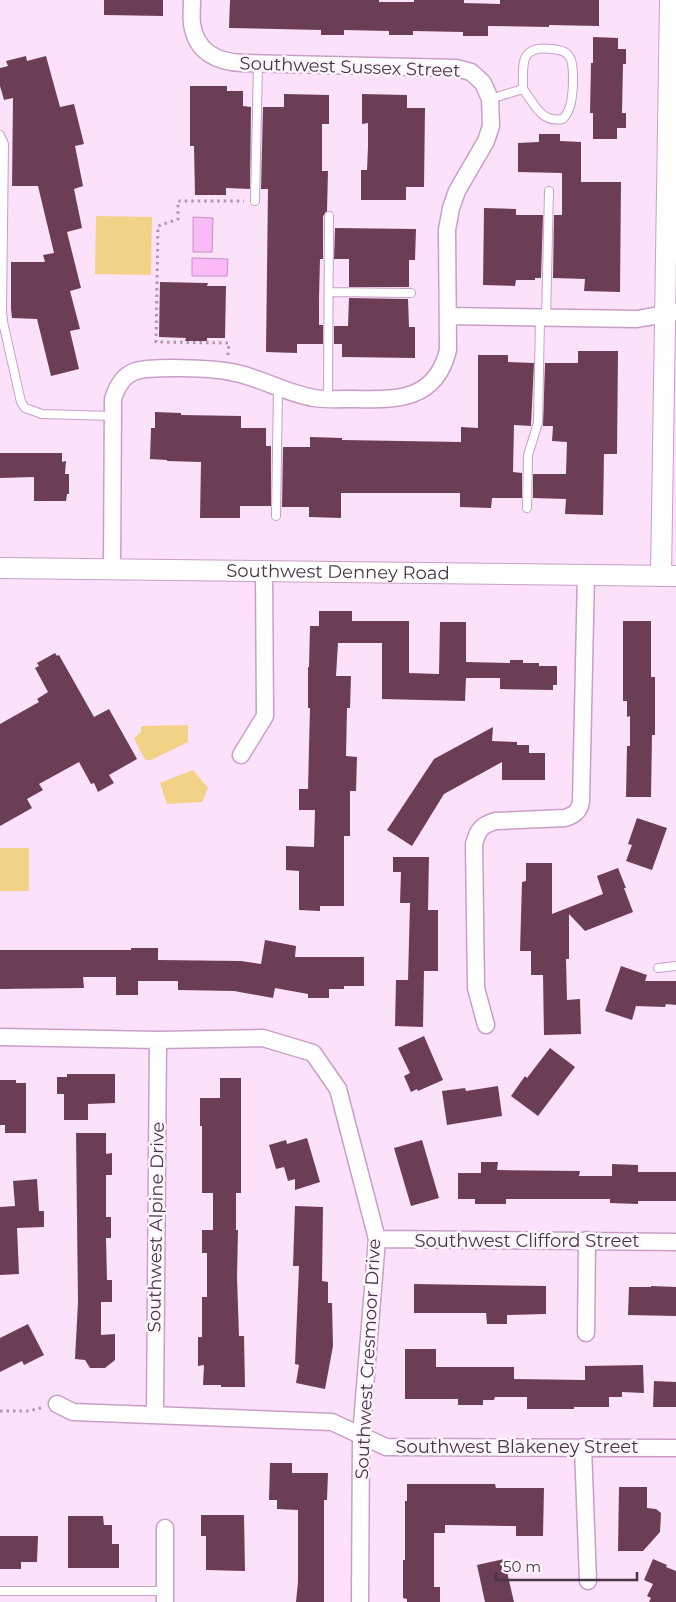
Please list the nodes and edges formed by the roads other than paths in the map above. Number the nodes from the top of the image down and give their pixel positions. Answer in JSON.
{"nodes":[{"id":1,"x":192,"y":0,"type":"edge"},
{"id":2,"x":670,"y":0,"type":"edge"},
{"id":3,"x":258,"y":64,"type":"junction"},
{"id":4,"x":523,"y":89,"type":"junction"},
{"id":5,"x":490,"y":99,"type":"junction"},
{"id":6,"x":672,"y":108,"type":"edge"},
{"id":7,"x":0,"y":136,"type":"edge"},
{"id":8,"x":549,"y":191,"type":"dead end"},
{"id":9,"x":255,"y":201,"type":"road end"},
{"id":10,"x":329,"y":216,"type":"dead end"},
{"id":11,"x":328,"y":292,"type":"junction"},
{"id":12,"x":411,"y":293,"type":"dead end"},
{"id":13,"x":670,"y":313,"type":"edge"},
{"id":14,"x":448,"y":316,"type":"junction"},
{"id":15,"x":543,"y":318,"type":"junction"},
{"id":16,"x":278,"y":388,"type":"junction"},
{"id":17,"x":328,"y":398,"type":"junction"},
{"id":18,"x":113,"y":416,"type":"junction"},
{"id":19,"x":528,"y":508,"type":"dead end"},
{"id":20,"x":276,"y":516,"type":"dead end"},
{"id":21,"x":0,"y":568,"type":"edge"},
{"id":22,"x":112,"y":570,"type":"junction"},
{"id":23,"x":264,"y":571,"type":"junction"},
{"id":24,"x":586,"y":575,"type":"junction"},
{"id":25,"x":668,"y":576,"type":"edge"},
{"id":26,"x":241,"y":755,"type":"dead end"},
{"id":27,"x":676,"y":966,"type":"edge"},
{"id":28,"x":658,"y":968,"type":"dead end"},
{"id":29,"x":486,"y":1025,"type":"dead end"},
{"id":30,"x":0,"y":1037,"type":"edge"},
{"id":31,"x":158,"y":1040,"type":"junction"},
{"id":32,"x":377,"y":1240,"type":"junction"},
{"id":33,"x":587,"y":1240,"type":"junction"},
{"id":34,"x":676,"y":1242,"type":"edge"},
{"id":35,"x":586,"y":1333,"type":"dead end"},
{"id":36,"x":57,"y":1404,"type":"road end"},
{"id":37,"x":154,"y":1414,"type":"junction"},
{"id":38,"x":361,"y":1436,"type":"junction"},
{"id":39,"x":583,"y":1447,"type":"junction"},
{"id":40,"x":676,"y":1448,"type":"edge"},
{"id":41,"x":165,"y":1528,"type":"dead end"},
{"id":42,"x":588,"y":1581,"type":"dead end"},
{"id":43,"x":0,"y":1591,"type":"edge"},
{"id":44,"x":165,"y":1596,"type":"edge"},
{"id":45,"x":360,"y":1602,"type":"edge"}],
"edges":[{"from":1,"to":3,"type":"street","name":"Southwest Sussex Street"},
{"from":2,"to":6,"type":"street"},
{"from":3,"to":5,"type":"street","name":"Southwest Sussex Street"},
{"from":3,"to":9,"type":"lane"},
{"from":4,"to":4,"type":"lane"},
{"from":4,"to":5,"type":"lane"},
{"from":5,"to":14,"type":"street","name":"Southwest Sussex Street"},
{"from":6,"to":13,"type":"street"},
{"from":7,"to":18,"type":"lane"},
{"from":8,"to":15,"type":"lane"},
{"from":10,"to":11,"type":"lane"},
{"from":11,"to":12,"type":"lane"},
{"from":11,"to":17,"type":"lane"},
{"from":13,"to":15,"type":"street"},
{"from":13,"to":25,"type":"street"},
{"from":14,"to":15,"type":"street"},
{"from":14,"to":17,"type":"street","name":"Southwest Sussex Street"},
{"from":15,"to":19,"type":"lane"},
{"from":16,"to":17,"type":"street","name":"Southwest Sussex Street"},
{"from":16,"to":18,"type":"street","name":"Southwest Sussex Street"},
{"from":16,"to":20,"type":"lane"},
{"from":18,"to":22,"type":"street","name":"Southwest Sussex Street"},
{"from":21,"to":22,"type":"street","name":"Southwest Denney Road"},
{"from":22,"to":23,"type":"street","name":"Southwest Denney Road"},
{"from":23,"to":24,"type":"street","name":"Southwest Denney Road"},
{"from":23,"to":26,"type":"street"},
{"from":24,"to":25,"type":"street","name":"Southwest Denney Road"},
{"from":24,"to":29,"type":"street"},
{"from":27,"to":28,"type":"lane"},
{"from":30,"to":31,"type":"street","name":"Southwest Cresmoor Drive"},
{"from":31,"to":32,"type":"street","name":"Southwest Cresmoor Drive"},
{"from":31,"to":37,"type":"street","name":"Southwest Alpine Drive"},
{"from":32,"to":33,"type":"street","name":"Southwest Clifford Street"},
{"from":32,"to":38,"type":"street","name":"Southwest Cresmoor Drive"},
{"from":33,"to":34,"type":"street","name":"Southwest Clifford Street"},
{"from":33,"to":35,"type":"street"},
{"from":36,"to":37,"type":"street","name":"Southwest Blakeney Street"},
{"from":37,"to":38,"type":"street","name":"Southwest Blakeney Street"},
{"from":38,"to":39,"type":"street","name":"Southwest Blakeney Street"},
{"from":38,"to":45,"type":"street","name":"Southwest Cresmoor Drive"},
{"from":39,"to":40,"type":"street","name":"Southwest Blakeney Street"},
{"from":39,"to":42,"type":"street"},
{"from":41,"to":44,"type":"street"},
{"from":43,"to":44,"type":"lane"}]}
